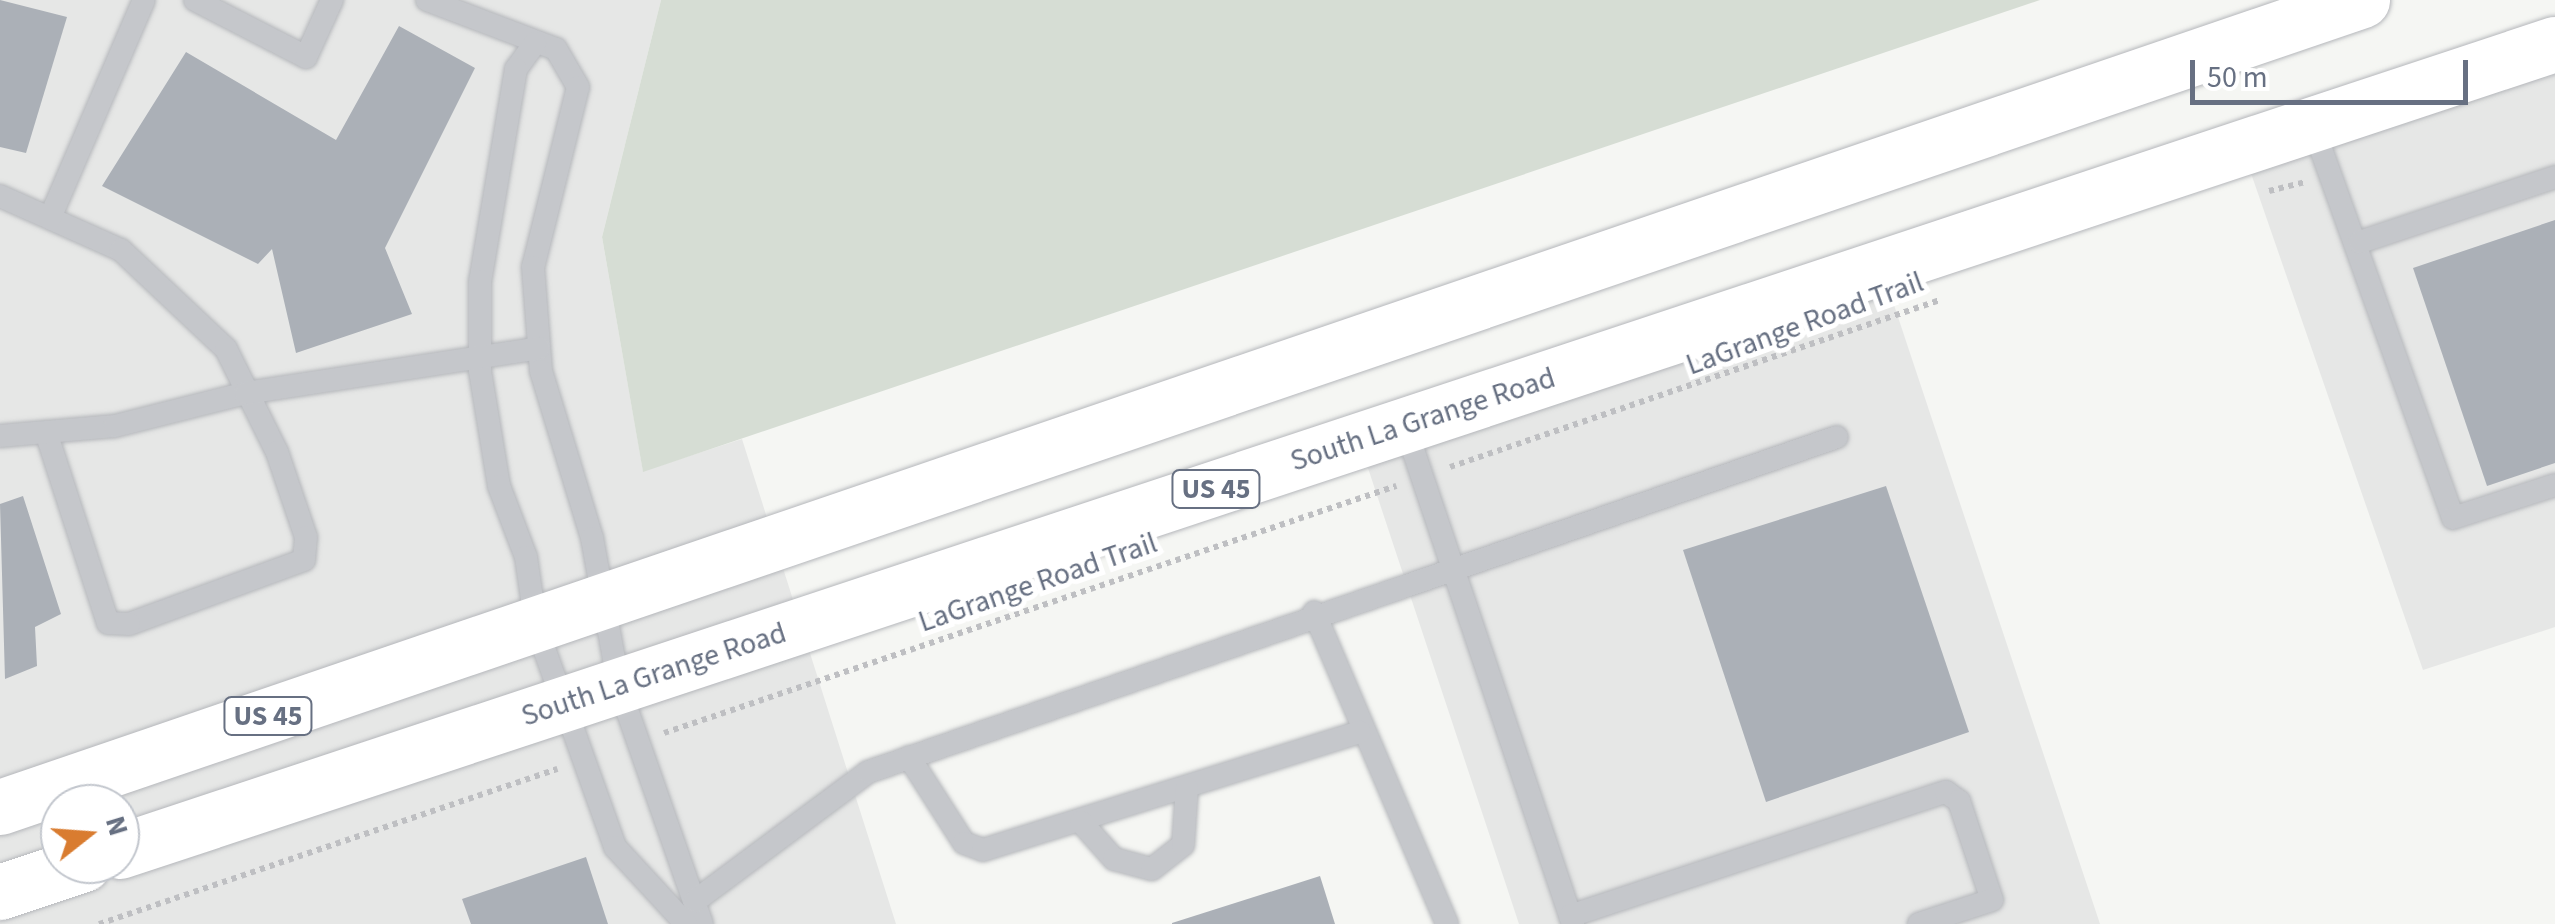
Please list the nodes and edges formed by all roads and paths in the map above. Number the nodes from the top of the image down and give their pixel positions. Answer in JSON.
{"nodes":[{"id":1,"x":144,"y":0,"type":"edge"},
{"id":2,"x":195,"y":0,"type":"edge"},
{"id":3,"x":332,"y":0,"type":"edge"},
{"id":4,"x":427,"y":0,"type":"edge"},
{"id":5,"x":2362,"y":0,"type":"edge"},
{"id":6,"x":534,"y":43,"type":"junction"},
{"id":7,"x":2555,"y":44,"type":"edge"},
{"id":8,"x":2312,"y":124,"type":"junction"},
{"id":9,"x":2333,"y":176,"type":"junction"},
{"id":10,"x":2555,"y":177,"type":"edge"},
{"id":11,"x":2261,"y":193,"type":"dead end"},
{"id":12,"x":0,"y":196,"type":"edge"},
{"id":13,"x":50,"y":218,"type":"junction"},
{"id":14,"x":2360,"y":242,"type":"junction"},
{"id":15,"x":1950,"y":295,"type":"dead end"},
{"id":16,"x":540,"y":348,"type":"junction"},
{"id":17,"x":480,"y":355,"type":"junction"},
{"id":18,"x":246,"y":393,"type":"junction"},
{"id":19,"x":46,"y":432,"type":"junction"},
{"id":20,"x":0,"y":436,"type":"edge"},
{"id":21,"x":1837,"y":436,"type":"dead end"},
{"id":22,"x":1413,"y":451,"type":"junction"},
{"id":23,"x":2555,"y":485,"type":"edge"},
{"id":24,"x":1451,"y":563,"type":"junction"},
{"id":25,"x":606,"y":602,"type":"junction"},
{"id":26,"x":1314,"y":612,"type":"junction"},
{"id":27,"x":536,"y":626,"type":"junction"},
{"id":28,"x":594,"y":695,"type":"junction"},
{"id":29,"x":1360,"y":732,"type":"junction"},
{"id":30,"x":638,"y":741,"type":"junction"},
{"id":31,"x":909,"y":757,"type":"junction"},
{"id":32,"x":587,"y":759,"type":"junction"},
{"id":33,"x":1187,"y":788,"type":"junction"},
{"id":34,"x":0,"y":807,"type":"edge"},
{"id":35,"x":1080,"y":822,"type":"junction"},
{"id":36,"x":140,"y":844,"type":"edge"},
{"id":37,"x":40,"y":879,"type":"edge"},
{"id":38,"x":0,"y":892,"type":"edge"},
{"id":39,"x":698,"y":913,"type":"edge"},
{"id":40,"x":1572,"y":920,"type":"edge"},
{"id":41,"x":99,"y":924,"type":"edge"},
{"id":42,"x":686,"y":924,"type":"edge"},
{"id":43,"x":1447,"y":924,"type":"edge"},
{"id":44,"x":1918,"y":924,"type":"edge"}],
"edges":[{"from":1,"to":13,"type":"lane"},
{"from":2,"to":3,"type":"lane"},
{"from":4,"to":6,"type":"lane"},
{"from":5,"to":25,"type":"highway","number":"US 45"},
{"from":6,"to":16,"type":"lane"},
{"from":6,"to":17,"type":"lane"},
{"from":7,"to":8,"type":"highway","name":"South La Grange Road","number":"US 45"},
{"from":8,"to":9,"type":"lane"},
{"from":8,"to":22,"type":"highway","name":"South La Grange Road","number":"US 45"},
{"from":9,"to":11,"type":"path"},
{"from":9,"to":14,"type":"lane"},
{"from":10,"to":14,"type":"lane"},
{"from":12,"to":13,"type":"lane"},
{"from":13,"to":18,"type":"lane"},
{"from":14,"to":23,"type":"lane"},
{"from":15,"to":22,"type":"path","name":"LaGrange Road Trail"},
{"from":16,"to":17,"type":"lane"},
{"from":16,"to":25,"type":"lane"},
{"from":17,"to":18,"type":"lane"},
{"from":17,"to":27,"type":"lane"},
{"from":18,"to":19,"type":"lane"},
{"from":18,"to":19,"type":"lane"},
{"from":19,"to":20,"type":"lane"},
{"from":21,"to":24,"type":"lane"},
{"from":22,"to":24,"type":"lane"},
{"from":22,"to":28,"type":"highway","name":"South La Grange Road","number":"US 45"},
{"from":22,"to":30,"type":"path","name":"LaGrange Road Trail"},
{"from":24,"to":26,"type":"lane"},
{"from":24,"to":40,"type":"lane"},
{"from":25,"to":27,"type":"highway","number":"US 45"},
{"from":25,"to":28,"type":"lane"},
{"from":26,"to":29,"type":"lane"},
{"from":26,"to":31,"type":"lane"},
{"from":27,"to":28,"type":"lane"},
{"from":27,"to":34,"type":"highway","number":"US 45"},
{"from":28,"to":30,"type":"lane"},
{"from":28,"to":32,"type":"lane"},
{"from":28,"to":36,"type":"highway","name":"South La Grange Road","number":"US 45"},
{"from":29,"to":33,"type":"lane"},
{"from":29,"to":43,"type":"lane"},
{"from":30,"to":39,"type":"lane"},
{"from":31,"to":35,"type":"lane"},
{"from":31,"to":39,"type":"lane"},
{"from":32,"to":41,"type":"path"},
{"from":32,"to":42,"type":"lane"},
{"from":33,"to":35,"type":"lane"},
{"from":33,"to":35,"type":"lane"},
{"from":37,"to":38,"type":"highway"},
{"from":40,"to":44,"type":"lane"}]}
